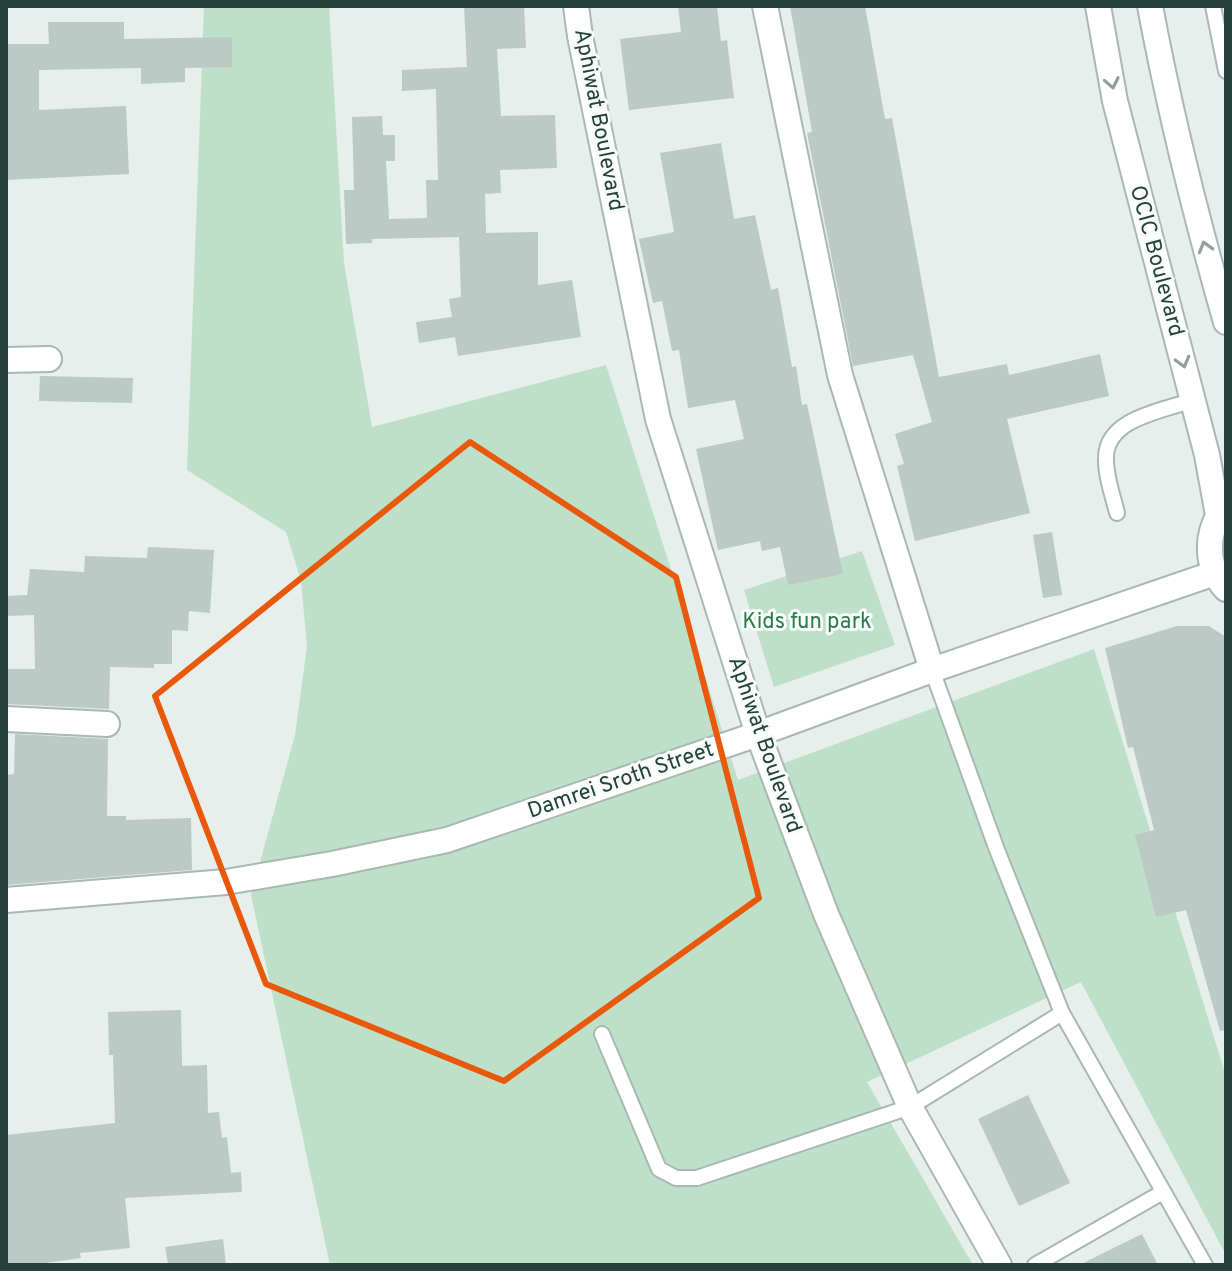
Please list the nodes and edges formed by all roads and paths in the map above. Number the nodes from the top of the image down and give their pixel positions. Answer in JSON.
{"nodes":[{"id":1,"x":576,"y":6,"type":"edge"},
{"id":2,"x":765,"y":6,"type":"edge"},
{"id":3,"x":1098,"y":6,"type":"edge"},
{"id":4,"x":1150,"y":6,"type":"edge"},
{"id":5,"x":1213,"y":6,"type":"edge"},
{"id":6,"x":1226,"y":71,"type":"edge"},
{"id":7,"x":1226,"y":322,"type":"edge"},
{"id":8,"x":49,"y":359,"type":"dead end"},
{"id":9,"x":6,"y":360,"type":"edge"},
{"id":10,"x":1193,"y":400,"type":"junction"},
{"id":11,"x":1222,"y":510,"type":"edge"},
{"id":12,"x":1117,"y":513,"type":"dead end"},
{"id":13,"x":1221,"y":581,"type":"edge"},
{"id":14,"x":932,"y":670,"type":"junction"},
{"id":15,"x":6,"y":719,"type":"edge"},
{"id":16,"x":107,"y":724,"type":"dead end"},
{"id":17,"x":758,"y":734,"type":"junction"},
{"id":18,"x":6,"y":900,"type":"edge"},
{"id":19,"x":1062,"y":1013,"type":"junction"},
{"id":20,"x":602,"y":1034,"type":"dead end"},
{"id":21,"x":910,"y":1107,"type":"junction"},
{"id":22,"x":1163,"y":1192,"type":"junction"},
{"id":23,"x":999,"y":1265,"type":"edge"},
{"id":24,"x":1035,"y":1265,"type":"edge"},
{"id":25,"x":1205,"y":1265,"type":"edge"}],
"edges":[{"from":1,"to":17,"type":"street","name":"Aphiwat Boulevard"},
{"from":2,"to":14,"type":"street"},
{"from":3,"to":10,"type":"street","name":"OCIC Boulevard","one_way":true},
{"from":7,"to":4,"type":"street","one_way":true},
{"from":5,"to":6,"type":"lane"},
{"from":8,"to":9,"type":"street"},
{"from":10,"to":11,"type":"street","name":"OCIC Boulevard"},
{"from":10,"to":12,"type":"lane"},
{"from":11,"to":13,"type":"street"},
{"from":13,"to":14,"type":"street","name":"Damrei Sroth Street"},
{"from":14,"to":17,"type":"street","name":"Damrei Sroth Street"},
{"from":14,"to":19,"type":"lane"},
{"from":15,"to":16,"type":"street"},
{"from":17,"to":18,"type":"street","name":"Damrei Sroth Street"},
{"from":17,"to":21,"type":"street","name":"Aphiwat Boulevard"},
{"from":19,"to":21,"type":"lane"},
{"from":19,"to":22,"type":"lane"},
{"from":20,"to":21,"type":"lane"},
{"from":21,"to":23,"type":"street","name":"Aphiwat Boulevard"},
{"from":22,"to":24,"type":"lane"},
{"from":22,"to":25,"type":"lane"}]}
